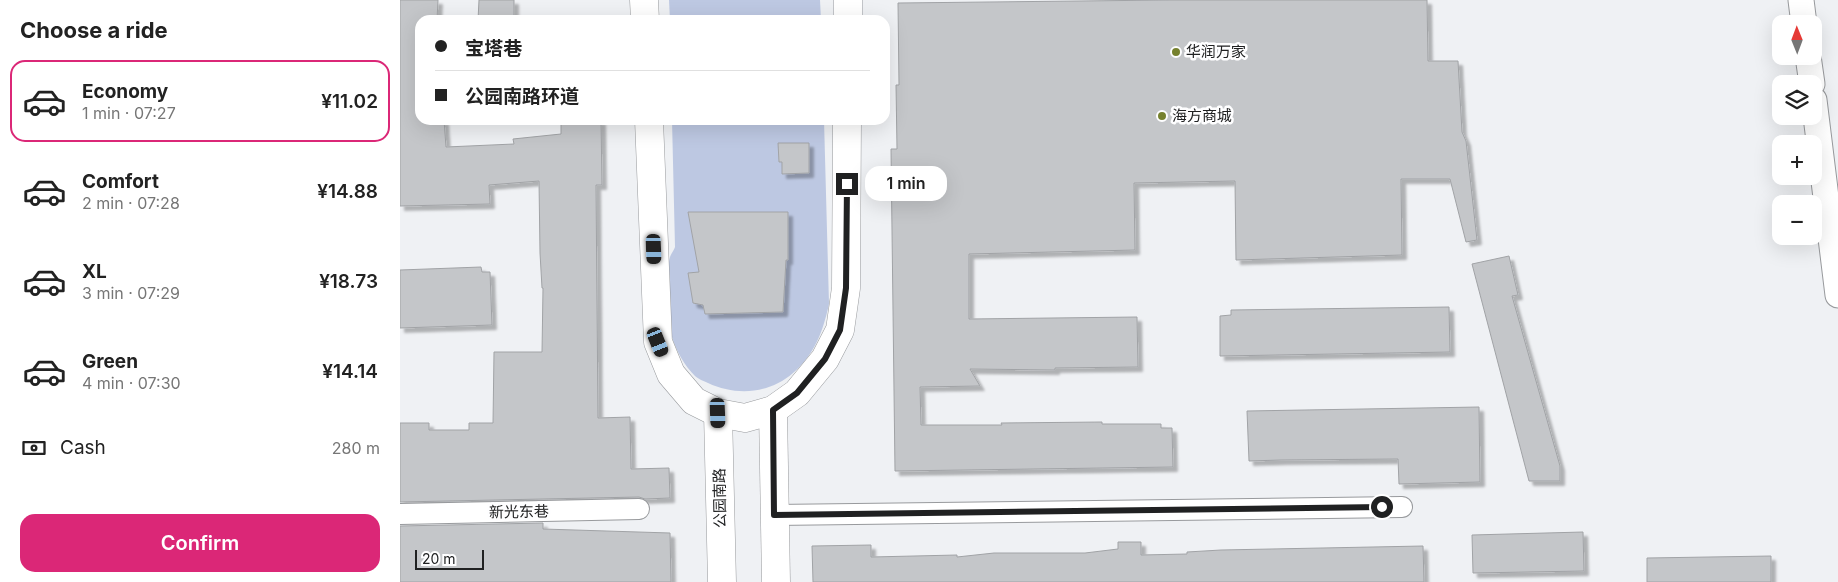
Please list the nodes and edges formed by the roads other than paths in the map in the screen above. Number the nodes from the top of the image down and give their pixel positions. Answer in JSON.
{"nodes":[{"id":1,"x":644,"y":0,"type":"edge"},
{"id":2,"x":848,"y":0,"type":"edge"},
{"id":3,"x":1801,"y":0,"type":"edge"},
{"id":4,"x":645,"y":15,"type":"edge"},
{"id":5,"x":848,"y":15,"type":"edge"},
{"id":6,"x":1803,"y":15,"type":"edge"},
{"id":7,"x":649,"y":125,"type":"edge"},
{"id":8,"x":847,"y":125,"type":"edge"},
{"id":9,"x":1817,"y":125,"type":"edge"},
{"id":10,"x":1838,"y":295,"type":"edge"},
{"id":11,"x":773,"y":410,"type":"junction"},
{"id":12,"x":718,"y":413,"type":"junction"},
{"id":13,"x":1402,"y":507,"type":"dead end"},
{"id":14,"x":639,"y":509,"type":"dead end"},
{"id":15,"x":400,"y":514,"type":"edge"},
{"id":16,"x":774,"y":515,"type":"junction"},
{"id":17,"x":722,"y":582,"type":"edge"},
{"id":18,"x":776,"y":582,"type":"edge"}],
"edges":[{"from":1,"to":4,"type":"main road"},
{"from":2,"to":5,"type":"main road"},
{"from":3,"to":6,"type":"street"},
{"from":7,"to":12,"type":"main road"},
{"from":8,"to":11,"type":"main road"},
{"from":9,"to":10,"type":"street"},
{"from":11,"to":12,"type":"main road"},
{"from":11,"to":16,"type":"main road"},
{"from":12,"to":17,"type":"main road","name":"公园南路"},
{"from":13,"to":16,"type":"street"},
{"from":14,"to":15,"type":"street","name":"新光东巷"},
{"from":16,"to":18,"type":"main road"}]}
